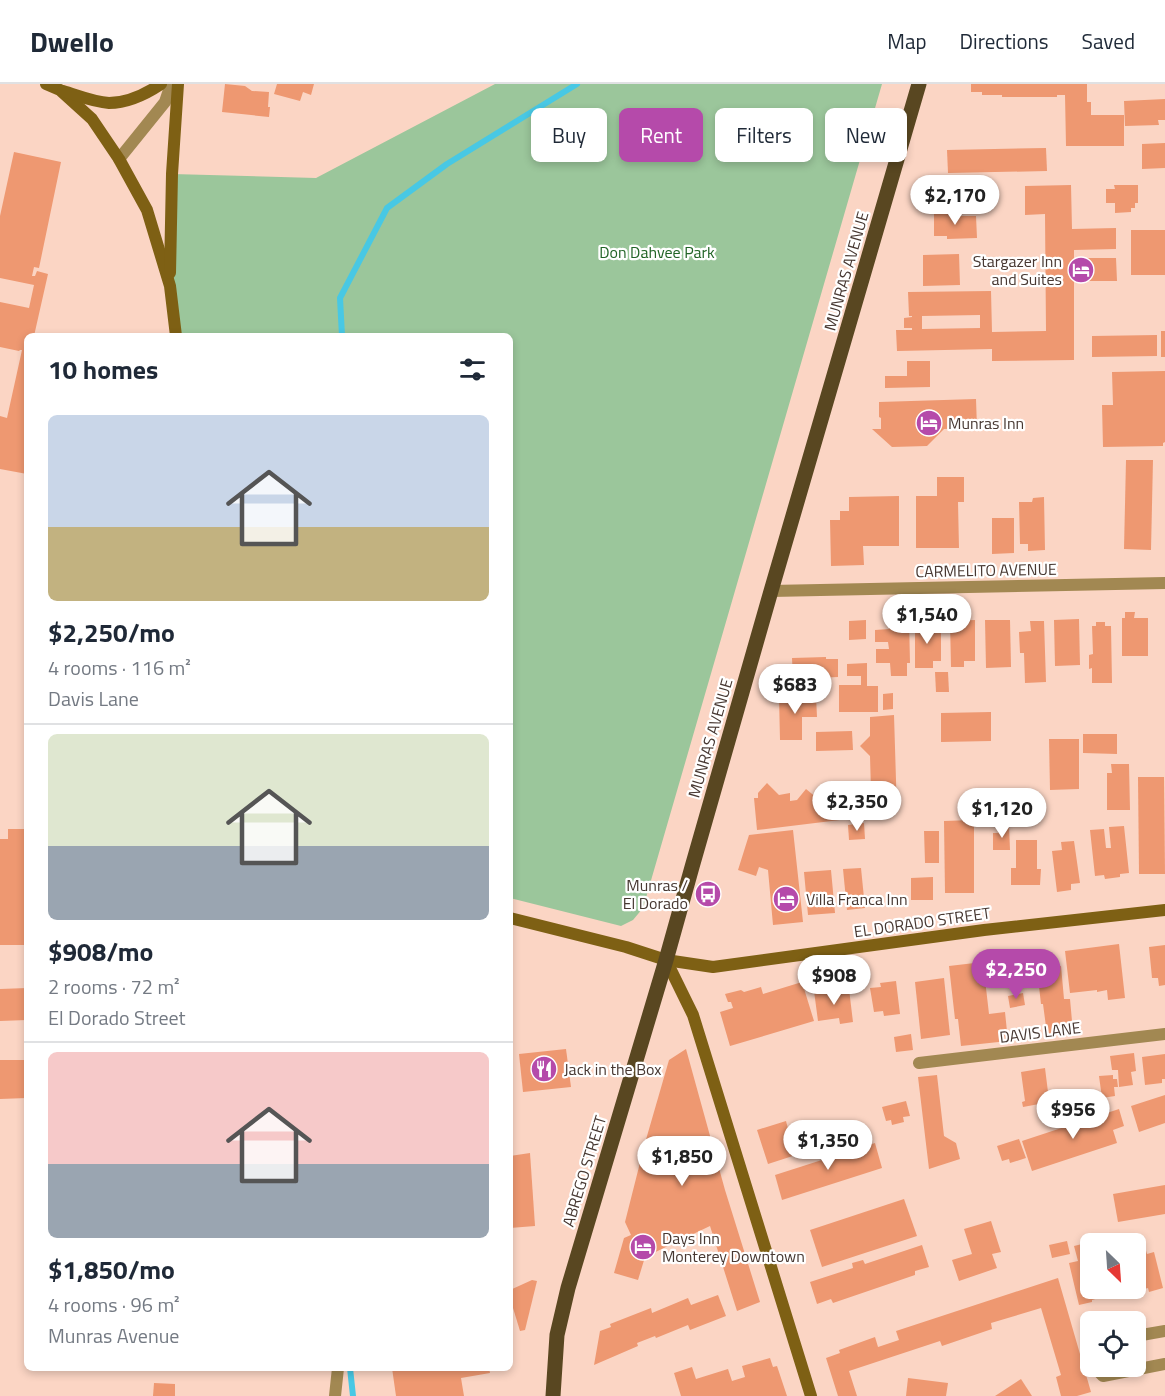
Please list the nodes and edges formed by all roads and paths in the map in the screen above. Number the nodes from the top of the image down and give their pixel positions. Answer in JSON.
{"nodes":[{"id":1,"x":46,"y":84,"type":"edge"},
{"id":2,"x":161,"y":84,"type":"edge"},
{"id":3,"x":171,"y":84,"type":"edge"},
{"id":4,"x":178,"y":84,"type":"edge"},
{"id":5,"x":919,"y":84,"type":"edge"},
{"id":6,"x":60,"y":90,"type":"junction"},
{"id":7,"x":119,"y":159,"type":"junction"},
{"id":8,"x":170,"y":286,"type":"junction"},
{"id":9,"x":176,"y":333,"type":"edge"},
{"id":10,"x":1165,"y":583,"type":"edge"},
{"id":11,"x":771,"y":591,"type":"junction"},
{"id":12,"x":1165,"y":910,"type":"edge"},
{"id":13,"x":513,"y":919,"type":"edge"},
{"id":14,"x":666,"y":960,"type":"junction"},
{"id":15,"x":1165,"y":1034,"type":"edge"},
{"id":16,"x":919,"y":1063,"type":"dead end"},
{"id":17,"x":1165,"y":1330,"type":"edge"},
{"id":18,"x":1146,"y":1334,"type":"edge"},
{"id":19,"x":1165,"y":1364,"type":"edge"},
{"id":20,"x":1146,"y":1368,"type":"edge"},
{"id":21,"x":338,"y":1371,"type":"edge"},
{"id":22,"x":335,"y":1396,"type":"edge"},
{"id":23,"x":553,"y":1396,"type":"edge"},
{"id":24,"x":811,"y":1396,"type":"edge"}],
"edges":[{"from":1,"to":6,"type":"street"},
{"from":2,"to":6,"type":"street"},
{"from":3,"to":7,"type":"street"},
{"from":4,"to":8,"type":"street"},
{"from":5,"to":11,"type":"main road","name":"MUNRAS AVENUE"},
{"from":6,"to":7,"type":"street"},
{"from":7,"to":8,"type":"street"},
{"from":8,"to":9,"type":"street"},
{"from":10,"to":11,"type":"street","name":"CARMELITO AVENUE"},
{"from":11,"to":14,"type":"main road","name":"MUNRAS AVENUE"},
{"from":12,"to":14,"type":"street","name":"EL DORADO STREET"},
{"from":13,"to":14,"type":"street","name":"EL DORADO STREET"},
{"from":14,"to":23,"type":"main road","name":"ABREGO STREET"},
{"from":14,"to":24,"type":"street"},
{"from":15,"to":16,"type":"street","name":"DAVIS LANE"},
{"from":17,"to":18,"type":"street"},
{"from":19,"to":20,"type":"street"},
{"from":21,"to":22,"type":"street"}]}
